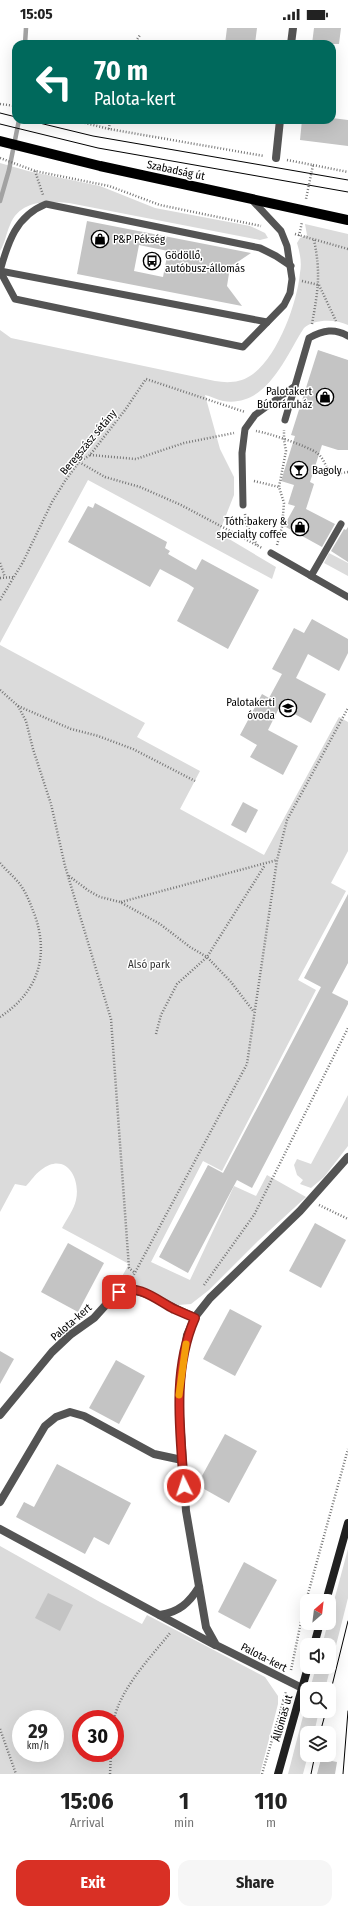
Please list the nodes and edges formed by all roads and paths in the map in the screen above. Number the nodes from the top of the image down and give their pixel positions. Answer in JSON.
{"nodes":[{"id":1,"x":293,"y":28,"type":"edge"},
{"id":2,"x":140,"y":35,"type":"dead end"},
{"id":3,"x":137,"y":40,"type":"edge"},
{"id":4,"x":292,"y":40,"type":"edge"},
{"id":5,"x":0,"y":104,"type":"edge"},
{"id":6,"x":12,"y":105,"type":"edge"},
{"id":7,"x":89,"y":124,"type":"edge"},
{"id":8,"x":110,"y":124,"type":"edge"},
{"id":9,"x":280,"y":124,"type":"edge"},
{"id":10,"x":109,"y":129,"type":"junction"},
{"id":11,"x":0,"y":141,"type":"edge"},
{"id":12,"x":0,"y":158,"type":"edge"},
{"id":13,"x":276,"y":158,"type":"junction"},
{"id":14,"x":313,"y":165,"type":"junction"},
{"id":15,"x":35,"y":171,"type":"junction"},
{"id":16,"x":348,"y":172,"type":"edge"},
{"id":17,"x":251,"y":198,"type":"junction"},
{"id":18,"x":306,"y":199,"type":"dead end"},
{"id":19,"x":46,"y":204,"type":"junction"},
{"id":20,"x":348,"y":220,"type":"edge"},
{"id":21,"x":302,"y":222,"type":"dead end"},
{"id":22,"x":281,"y":231,"type":"junction"},
{"id":23,"x":299,"y":236,"type":"junction"},
{"id":24,"x":314,"y":240,"type":"junction"},
{"id":25,"x":348,"y":249,"type":"edge"},
{"id":26,"x":291,"y":266,"type":"junction"},
{"id":27,"x":0,"y":271,"type":"edge"},
{"id":28,"x":292,"y":279,"type":"junction"},
{"id":29,"x":319,"y":285,"type":"junction"},
{"id":30,"x":267,"y":322,"type":"junction"},
{"id":31,"x":341,"y":332,"type":"junction"},
{"id":32,"x":348,"y":336,"type":"edge"},
{"id":33,"x":309,"y":338,"type":"junction"},
{"id":34,"x":295,"y":386,"type":"junction"},
{"id":35,"x":255,"y":415,"type":"junction"},
{"id":36,"x":285,"y":420,"type":"joint"},
{"id":37,"x":245,"y":429,"type":"junction"},
{"id":38,"x":284,"y":440,"type":"junction"},
{"id":39,"x":90,"y":455,"type":"junction"},
{"id":40,"x":80,"y":462,"type":"junction"},
{"id":41,"x":348,"y":472,"type":"edge"},
{"id":42,"x":242,"y":478,"type":"junction"},
{"id":43,"x":279,"y":487,"type":"junction"},
{"id":44,"x":243,"y":504,"type":"joint"},
{"id":45,"x":341,"y":524,"type":"dead end"},
{"id":46,"x":257,"y":545,"type":"junction"},
{"id":47,"x":272,"y":554,"type":"junction"},
{"id":48,"x":0,"y":563,"type":"edge"},
{"id":49,"x":15,"y":576,"type":"junction"},
{"id":50,"x":311,"y":576,"type":"junction"},
{"id":51,"x":5,"y":577,"type":"junction"},
{"id":52,"x":0,"y":578,"type":"edge"},
{"id":53,"x":348,"y":597,"type":"edge"},
{"id":54,"x":0,"y":600,"type":"edge"},
{"id":55,"x":0,"y":690,"type":"edge"},
{"id":56,"x":18,"y":706,"type":"junction"},
{"id":57,"x":348,"y":708,"type":"edge"},
{"id":58,"x":195,"y":781,"type":"dead end"},
{"id":59,"x":277,"y":860,"type":"junction"},
{"id":60,"x":0,"y":863,"type":"edge"},
{"id":61,"x":265,"y":865,"type":"junction"},
{"id":62,"x":69,"y":875,"type":"junction"},
{"id":63,"x":120,"y":902,"type":"junction"},
{"id":64,"x":207,"y":957,"type":"junction"},
{"id":65,"x":254,"y":1012,"type":"junction"},
{"id":66,"x":0,"y":1017,"type":"edge"},
{"id":67,"x":348,"y":1028,"type":"edge"},
{"id":68,"x":156,"y":1034,"type":"dead end"},
{"id":69,"x":348,"y":1157,"type":"edge"},
{"id":70,"x":310,"y":1200,"type":"junction"},
{"id":71,"x":348,"y":1219,"type":"edge"},
{"id":72,"x":135,"y":1273,"type":"junction"},
{"id":73,"x":126,"y":1289,"type":"junction"},
{"id":74,"x":202,"y":1289,"type":"dead end"},
{"id":75,"x":195,"y":1318,"type":"junction"},
{"id":76,"x":0,"y":1415,"type":"edge"},
{"id":77,"x":348,"y":1450,"type":"edge"},
{"id":78,"x":182,"y":1460,"type":"junction"},
{"id":79,"x":0,"y":1502,"type":"edge"},
{"id":80,"x":348,"y":1523,"type":"edge"},
{"id":81,"x":0,"y":1529,"type":"edge"},
{"id":82,"x":199,"y":1587,"type":"junction"},
{"id":83,"x":328,"y":1594,"type":"edge"},
{"id":84,"x":160,"y":1615,"type":"junction"},
{"id":85,"x":177,"y":1624,"type":"junction"},
{"id":86,"x":216,"y":1645,"type":"junction"},
{"id":87,"x":289,"y":1682,"type":"junction"},
{"id":88,"x":300,"y":1687,"type":"edge"},
{"id":89,"x":300,"y":1695,"type":"edge"},
{"id":90,"x":116,"y":1710,"type":"edge"},
{"id":91,"x":0,"y":1729,"type":"edge"},
{"id":92,"x":111,"y":1762,"type":"edge"},
{"id":93,"x":16,"y":1774,"type":"edge"},
{"id":94,"x":110,"y":1774,"type":"edge"},
{"id":95,"x":262,"y":1774,"type":"edge"},
{"id":96,"x":278,"y":1774,"type":"edge"}],
"edges":[{"from":1,"to":4,"type":"street"},
{"from":2,"to":3,"type":"path"},
{"from":5,"to":6,"type":"path"},
{"from":7,"to":10,"type":"path"},
{"from":8,"to":10,"type":"path"},
{"from":9,"to":13,"type":"street"},
{"from":10,"to":13,"type":"path"},
{"from":11,"to":17,"type":"main road","name":"Szabadság út"},
{"from":12,"to":15,"type":"path"},
{"from":13,"to":14,"type":"path"},
{"from":14,"to":16,"type":"path"},
{"from":14,"to":18,"type":"path"},
{"from":15,"to":19,"type":"path"},
{"from":15,"to":22,"type":"path"},
{"from":17,"to":20,"type":"main road","name":"Szabadság út"},
{"from":17,"to":22,"type":"lane"},
{"from":19,"to":26,"type":"lane"},
{"from":19,"to":30,"type":"lane"},
{"from":21,"to":23,"type":"path"},
{"from":22,"to":23,"type":"path"},
{"from":22,"to":26,"type":"lane"},
{"from":23,"to":24,"type":"path"},
{"from":24,"to":25,"type":"path"},
{"from":24,"to":29,"type":"path"},
{"from":26,"to":28,"type":"lane"},
{"from":27,"to":30,"type":"lane"},
{"from":28,"to":29,"type":"path"},
{"from":28,"to":30,"type":"lane"},
{"from":29,"to":31,"type":"path"},
{"from":29,"to":33,"type":"path"},
{"from":31,"to":32,"type":"lane"},
{"from":31,"to":33,"type":"lane"},
{"from":33,"to":34,"type":"lane"},
{"from":34,"to":35,"type":"lane"},
{"from":34,"to":36,"type":"lane"},
{"from":35,"to":37,"type":"lane"},
{"from":35,"to":39,"type":"path","name":"Beregszász sétány"},
{"from":36,"to":38,"type":"path"},
{"from":37,"to":38,"type":"path"},
{"from":37,"to":39,"type":"path"},
{"from":37,"to":42,"type":"lane"},
{"from":38,"to":41,"type":"path"},
{"from":38,"to":43,"type":"path"},
{"from":39,"to":40,"type":"path","name":"Beregszász sétány"},
{"from":40,"to":46,"type":"path"},
{"from":40,"to":49,"type":"path","name":"Beregszász sétány"},
{"from":42,"to":43,"type":"path"},
{"from":42,"to":44,"type":"lane"},
{"from":43,"to":47,"type":"path"},
{"from":44,"to":46,"type":"path"},
{"from":45,"to":50,"type":"lane"},
{"from":46,"to":47,"type":"path"},
{"from":47,"to":50,"type":"lane"},
{"from":48,"to":51,"type":"path"},
{"from":49,"to":51,"type":"path"},
{"from":49,"to":54,"type":"path","name":"Beregszász sétány"},
{"from":50,"to":53,"type":"lane"},
{"from":51,"to":52,"type":"path"},
{"from":55,"to":56,"type":"path"},
{"from":56,"to":58,"type":"path"},
{"from":56,"to":62,"type":"path"},
{"from":57,"to":59,"type":"path"},
{"from":59,"to":61,"type":"path"},
{"from":59,"to":65,"type":"path"},
{"from":60,"to":66,"type":"path"},
{"from":61,"to":63,"type":"path"},
{"from":61,"to":64,"type":"path"},
{"from":62,"to":63,"type":"path"},
{"from":62,"to":72,"type":"path"},
{"from":63,"to":64,"type":"path"},
{"from":64,"to":65,"type":"path"},
{"from":64,"to":68,"type":"path"},
{"from":65,"to":72,"type":"path"},
{"from":67,"to":74,"type":"path"},
{"from":69,"to":70,"type":"street"},
{"from":70,"to":71,"type":"path"},
{"from":70,"to":75,"type":"street"},
{"from":72,"to":73,"type":"path"},
{"from":73,"to":75,"type":"street"},
{"from":73,"to":76,"type":"street","name":"Palota-kert"},
{"from":75,"to":78,"type":"street"},
{"from":77,"to":87,"type":"path"},
{"from":78,"to":79,"type":"street"},
{"from":78,"to":82,"type":"street"},
{"from":80,"to":83,"type":"main road"},
{"from":81,"to":84,"type":"street","name":"Palota-kert"},
{"from":82,"to":84,"type":"street"},
{"from":82,"to":86,"type":"street"},
{"from":84,"to":85,"type":"street","name":"Palota-kert"},
{"from":85,"to":86,"type":"street","name":"Palota-kert"},
{"from":85,"to":90,"type":"path"},
{"from":86,"to":87,"type":"street","name":"Palota-kert"},
{"from":87,"to":88,"type":"street","name":"Palota-kert"},
{"from":87,"to":95,"type":"path"},
{"from":89,"to":96,"type":"main road","name":"Állomás út"},
{"from":91,"to":93,"type":"path"},
{"from":92,"to":94,"type":"path"}]}
